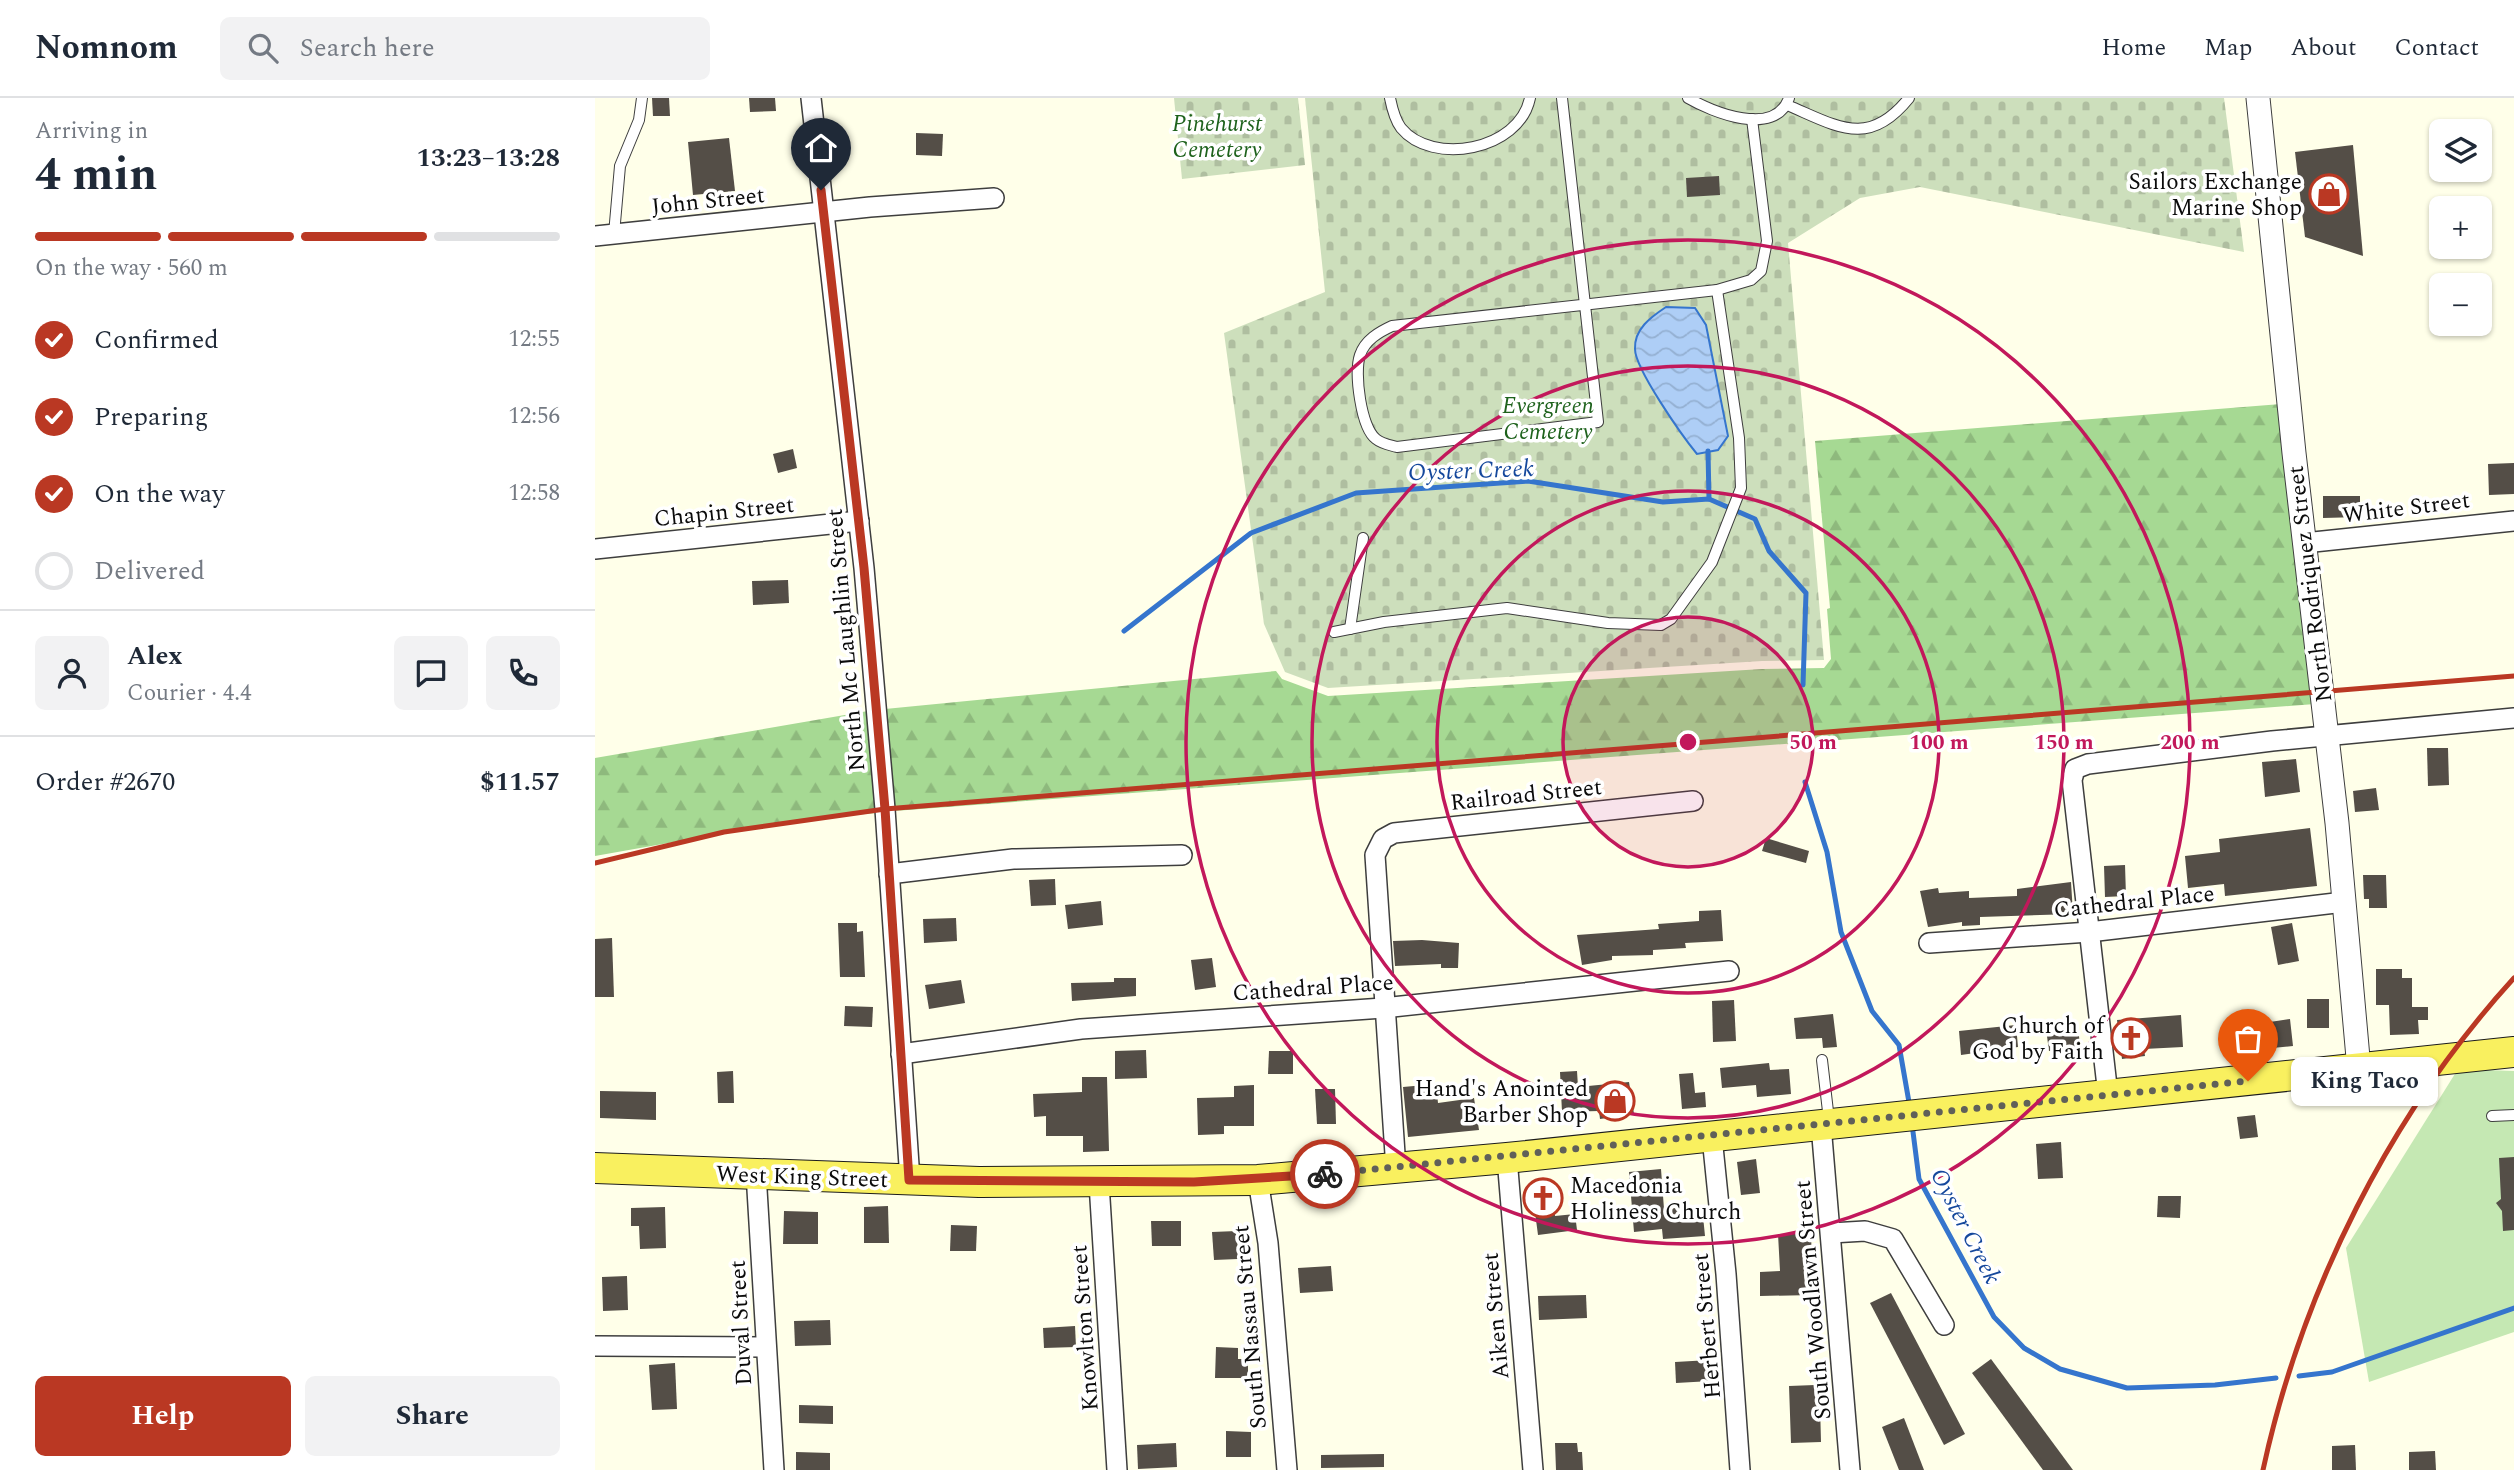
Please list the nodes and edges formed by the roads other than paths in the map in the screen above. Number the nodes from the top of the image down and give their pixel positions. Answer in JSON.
{"nodes":[{"id":1,"x":642,"y":98,"type":"edge"},
{"id":2,"x":811,"y":98,"type":"edge"},
{"id":3,"x":1390,"y":98,"type":"edge"},
{"id":4,"x":1530,"y":98,"type":"edge"},
{"id":5,"x":1562,"y":98,"type":"edge"},
{"id":6,"x":1688,"y":98,"type":"edge"},
{"id":7,"x":1909,"y":98,"type":"edge"},
{"id":8,"x":2258,"y":98,"type":"edge"},
{"id":9,"x":1788,"y":102,"type":"edge"},
{"id":10,"x":1752,"y":119,"type":"junction"},
{"id":11,"x":994,"y":198,"type":"dead end"},
{"id":12,"x":824,"y":212,"type":"junction"},
{"id":13,"x":605,"y":235,"type":"edge"},
{"id":14,"x":1717,"y":290,"type":"junction"},
{"id":15,"x":1586,"y":305,"type":"junction"},
{"id":16,"x":2514,"y":521,"type":"edge"},
{"id":17,"x":859,"y":522,"type":"junction"},
{"id":18,"x":1363,"y":538,"type":"dead end"},
{"id":19,"x":2304,"y":543,"type":"junction"},
{"id":20,"x":595,"y":549,"type":"edge"},
{"id":21,"x":1350,"y":629,"type":"junction"},
{"id":22,"x":1334,"y":632,"type":"dead end"},
{"id":23,"x":2514,"y":718,"type":"edge"},
{"id":24,"x":2326,"y":735,"type":"junction"},
{"id":25,"x":1693,"y":801,"type":"dead end"},
{"id":26,"x":1182,"y":855,"type":"dead end"},
{"id":27,"x":889,"y":874,"type":"junction"},
{"id":28,"x":2344,"y":902,"type":"junction"},
{"id":29,"x":2089,"y":932,"type":"junction"},
{"id":30,"x":1929,"y":943,"type":"dead end"},
{"id":31,"x":1729,"y":971,"type":"dead end"},
{"id":32,"x":1383,"y":1008,"type":"junction"},
{"id":33,"x":2514,"y":1052,"type":"edge"},
{"id":34,"x":901,"y":1054,"type":"junction"},
{"id":35,"x":1822,"y":1060,"type":"dead end"},
{"id":36,"x":2359,"y":1069,"type":"junction"},
{"id":37,"x":2108,"y":1095,"type":"junction"},
{"id":38,"x":2514,"y":1115,"type":"edge"},
{"id":39,"x":2492,"y":1116,"type":"dead end"},
{"id":40,"x":1825,"y":1125,"type":"junction"},
{"id":41,"x":1712,"y":1137,"type":"junction"},
{"id":42,"x":1507,"y":1158,"type":"junction"},
{"id":43,"x":595,"y":1168,"type":"edge"},
{"id":44,"x":1396,"y":1169,"type":"junction"},
{"id":45,"x":757,"y":1173,"type":"junction"},
{"id":46,"x":909,"y":1180,"type":"junction"},
{"id":47,"x":1258,"y":1180,"type":"junction"},
{"id":48,"x":1099,"y":1183,"type":"junction"},
{"id":49,"x":1831,"y":1233,"type":"junction"},
{"id":50,"x":1944,"y":1325,"type":"dead end"},
{"id":51,"x":595,"y":1346,"type":"edge"},
{"id":52,"x":766,"y":1347,"type":"junction"},
{"id":53,"x":774,"y":1470,"type":"edge"},
{"id":54,"x":1117,"y":1470,"type":"edge"},
{"id":55,"x":1287,"y":1470,"type":"edge"},
{"id":56,"x":1533,"y":1470,"type":"edge"},
{"id":57,"x":1740,"y":1470,"type":"edge"},
{"id":58,"x":1850,"y":1470,"type":"edge"}],
"edges":[{"from":1,"to":13,"type":"lane"},
{"from":2,"to":12,"type":"street","name":"North Mc Laughlin Street"},
{"from":3,"to":4,"type":"lane"},
{"from":5,"to":15,"type":"lane"},
{"from":6,"to":10,"type":"lane"},
{"from":7,"to":9,"type":"lane"},
{"from":8,"to":19,"type":"street","name":"North Rodriquez Street"},
{"from":9,"to":10,"type":"lane"},
{"from":10,"to":14,"type":"lane"},
{"from":11,"to":12,"type":"street","name":"John Street"},
{"from":12,"to":13,"type":"street","name":"John Street"},
{"from":12,"to":17,"type":"street","name":"North Mc Laughlin Street"},
{"from":14,"to":15,"type":"lane"},
{"from":14,"to":21,"type":"lane"},
{"from":15,"to":15,"type":"lane"},
{"from":16,"to":19,"type":"street","name":"White Street"},
{"from":17,"to":20,"type":"street","name":"Chapin Street"},
{"from":17,"to":27,"type":"street","name":"North Mc Laughlin Street"},
{"from":18,"to":21,"type":"lane"},
{"from":19,"to":24,"type":"street","name":"North Rodriquez Street"},
{"from":21,"to":22,"type":"lane"},
{"from":23,"to":24,"type":"street"},
{"from":24,"to":28,"type":"street","name":"North Rodriquez Street"},
{"from":24,"to":29,"type":"street"},
{"from":25,"to":32,"type":"street","name":"Railroad Street"},
{"from":26,"to":27,"type":"street"},
{"from":27,"to":34,"type":"street","name":"North Mc Laughlin Street"},
{"from":28,"to":29,"type":"street","name":"Cathedral Place"},
{"from":28,"to":36,"type":"street","name":"North Rodriquez Street"},
{"from":29,"to":30,"type":"street","name":"Cathedral Place"},
{"from":29,"to":37,"type":"street"},
{"from":31,"to":32,"type":"street","name":"Cathedral Place"},
{"from":32,"to":34,"type":"street","name":"Cathedral Place"},
{"from":32,"to":44,"type":"street"},
{"from":33,"to":36,"type":"main road","name":"West King Street"},
{"from":34,"to":46,"type":"street","name":"North Mc Laughlin Street"},
{"from":35,"to":40,"type":"lane"},
{"from":36,"to":37,"type":"main road","name":"West King Street"},
{"from":37,"to":40,"type":"main road","name":"West King Street"},
{"from":38,"to":39,"type":"lane"},
{"from":40,"to":41,"type":"main road","name":"West King Street"},
{"from":40,"to":49,"type":"street","name":"South Woodlawn Street"},
{"from":41,"to":42,"type":"main road","name":"West King Street"},
{"from":41,"to":57,"type":"street","name":"Herbert Street"},
{"from":42,"to":44,"type":"main road","name":"West King Street"},
{"from":42,"to":56,"type":"street","name":"Aiken Street"},
{"from":43,"to":45,"type":"main road","name":"West King Street"},
{"from":44,"to":47,"type":"main road","name":"West King Street"},
{"from":45,"to":46,"type":"main road","name":"West King Street"},
{"from":45,"to":52,"type":"street","name":"Duval Street"},
{"from":46,"to":48,"type":"main road","name":"West King Street"},
{"from":47,"to":48,"type":"main road","name":"West King Street"},
{"from":47,"to":55,"type":"street","name":"South Nassau Street"},
{"from":48,"to":54,"type":"street","name":"Knowlton Street"},
{"from":49,"to":50,"type":"street"},
{"from":49,"to":58,"type":"street","name":"South Woodlawn Street"},
{"from":51,"to":52,"type":"street"},
{"from":52,"to":53,"type":"street","name":"Duval Street"}]}
